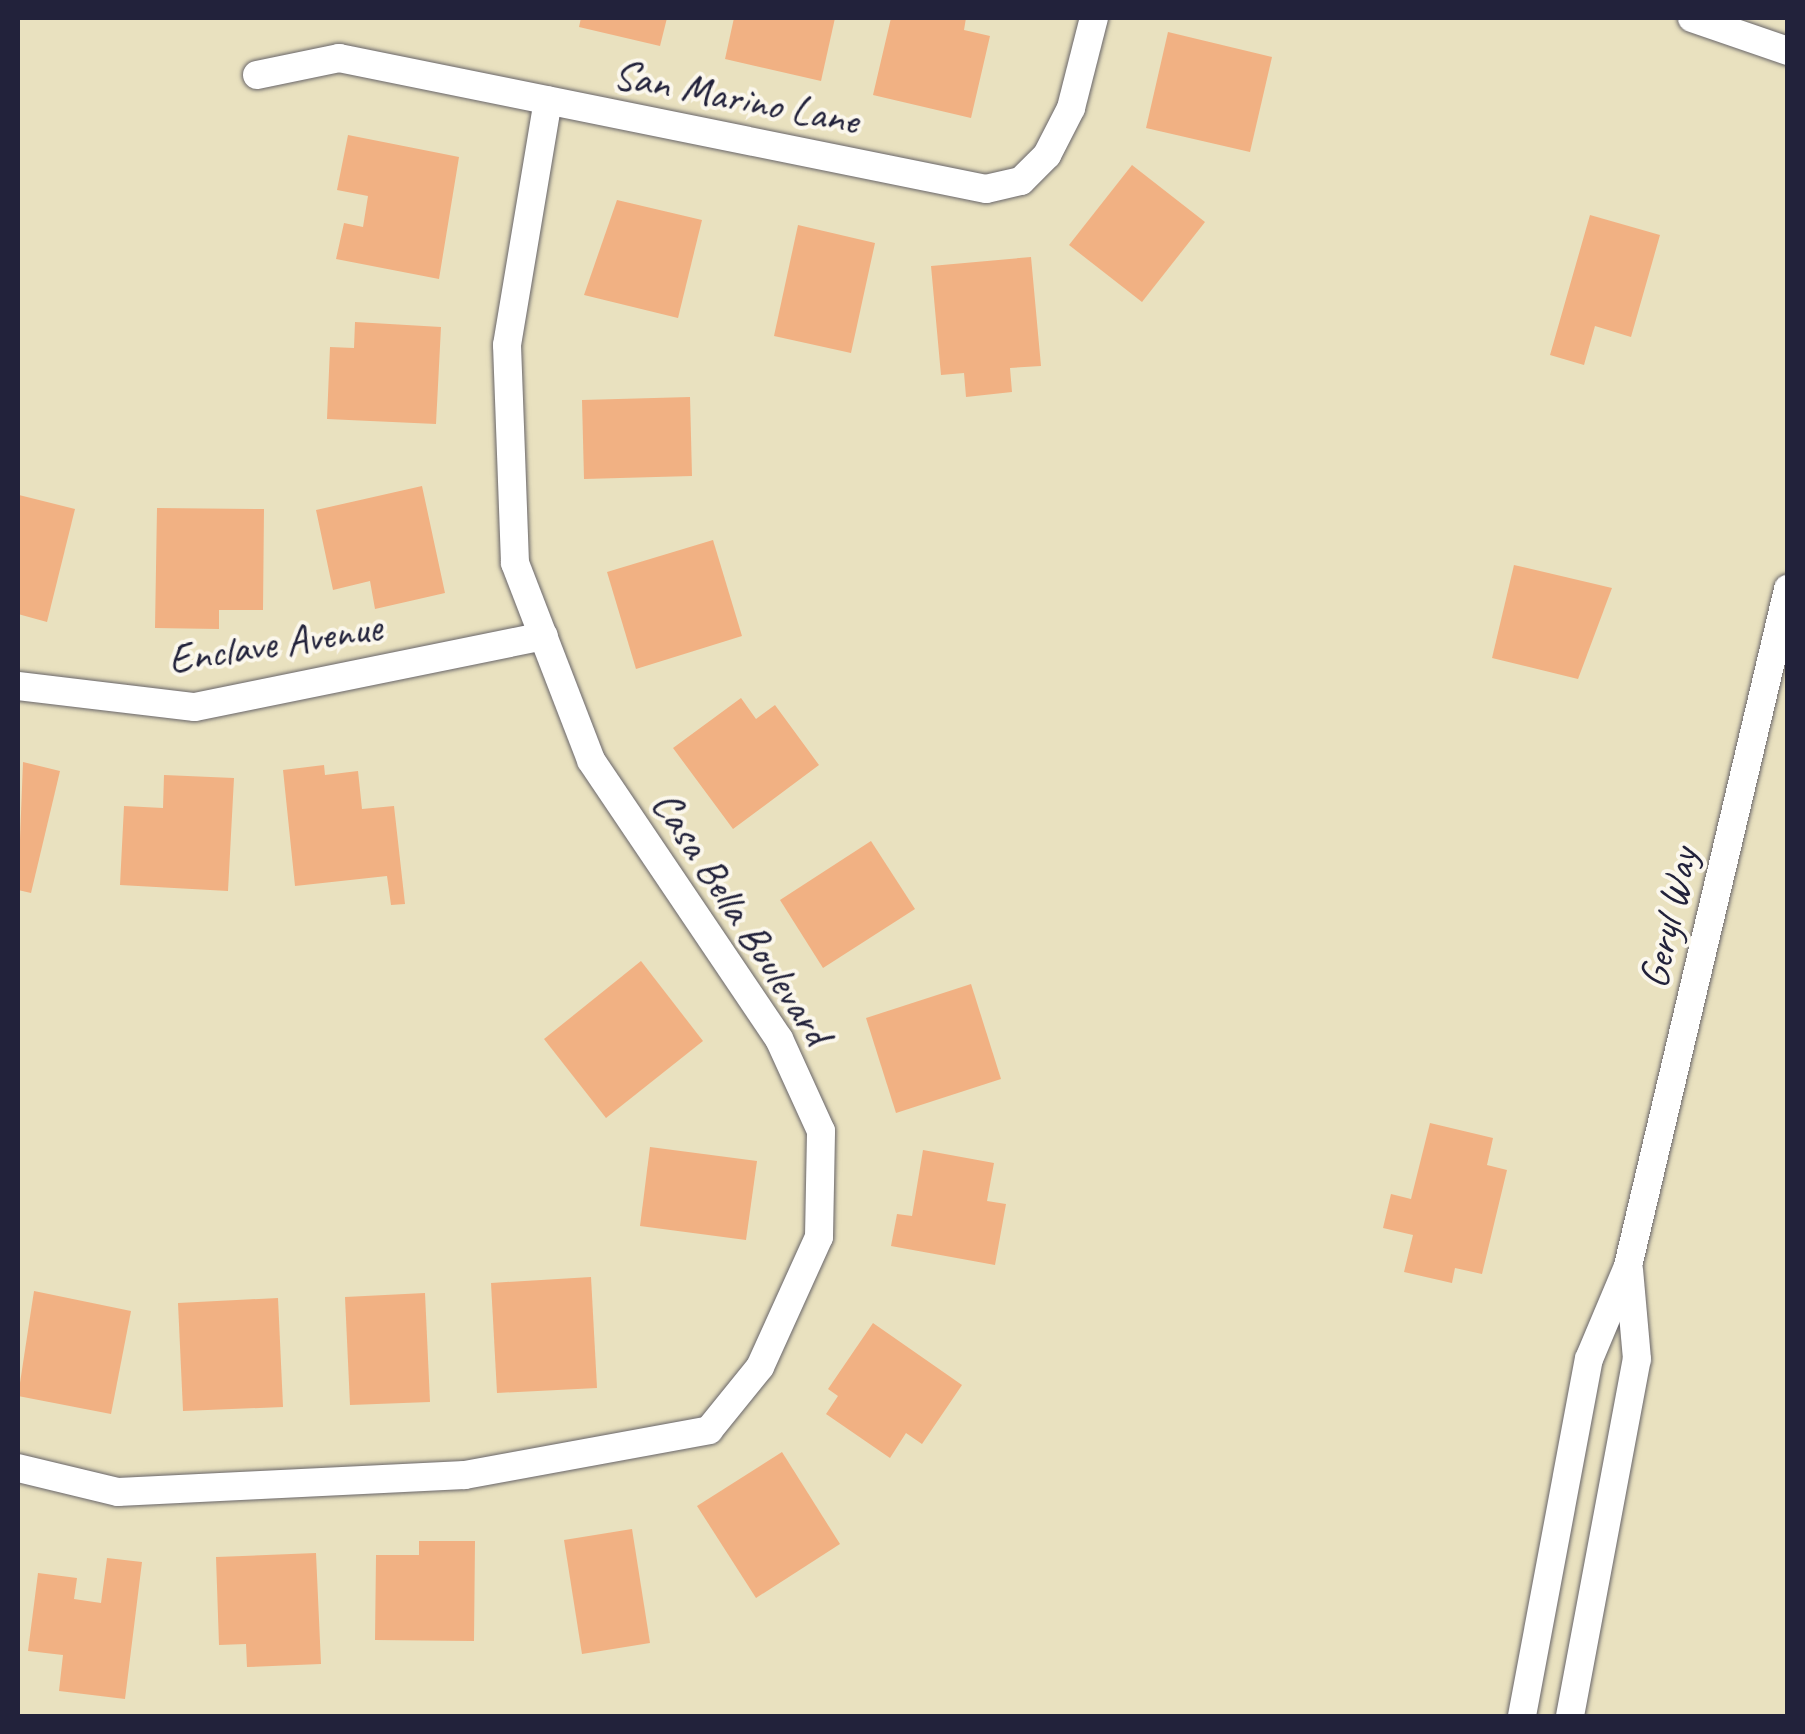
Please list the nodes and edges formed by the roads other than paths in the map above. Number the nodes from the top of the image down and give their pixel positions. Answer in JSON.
{"nodes":[{"id":1,"x":1094,"y":18,"type":"edge"},
{"id":2,"x":1692,"y":18,"type":"edge"},
{"id":3,"x":1788,"y":51,"type":"edge"},
{"id":4,"x":257,"y":76,"type":"dead end"},
{"id":5,"x":548,"y":100,"type":"junction"},
{"id":6,"x":1788,"y":589,"type":"edge"},
{"id":7,"x":544,"y":636,"type":"junction"},
{"id":8,"x":18,"y":686,"type":"edge"},
{"id":9,"x":1628,"y":1266,"type":"junction"},
{"id":10,"x":18,"y":1468,"type":"edge"},
{"id":11,"x":1547,"y":1606,"type":"junction"},
{"id":12,"x":1587,"y":1616,"type":"junction"},
{"id":13,"x":1522,"y":1716,"type":"edge"},
{"id":14,"x":1570,"y":1716,"type":"edge"}],
"edges":[{"from":1,"to":5,"type":"street","name":"San Marino Lane"},
{"from":2,"to":3,"type":"street"},
{"from":4,"to":5,"type":"street","name":"San Marino Lane"},
{"from":5,"to":7,"type":"street","name":"Casa Bella Boulevard"},
{"from":6,"to":9,"type":"street","name":"Geryl Way"},
{"from":7,"to":8,"type":"street","name":"Enclave Avenue"},
{"from":7,"to":10,"type":"street","name":"Casa Bella Boulevard"},
{"from":9,"to":11,"type":"street","name":"Geryl Way"},
{"from":9,"to":12,"type":"street","name":"Geryl Way"},
{"from":11,"to":12,"type":"street"},
{"from":11,"to":13,"type":"street","name":"Geryl Way"},
{"from":12,"to":14,"type":"street","name":"Geryl Way"}]}
